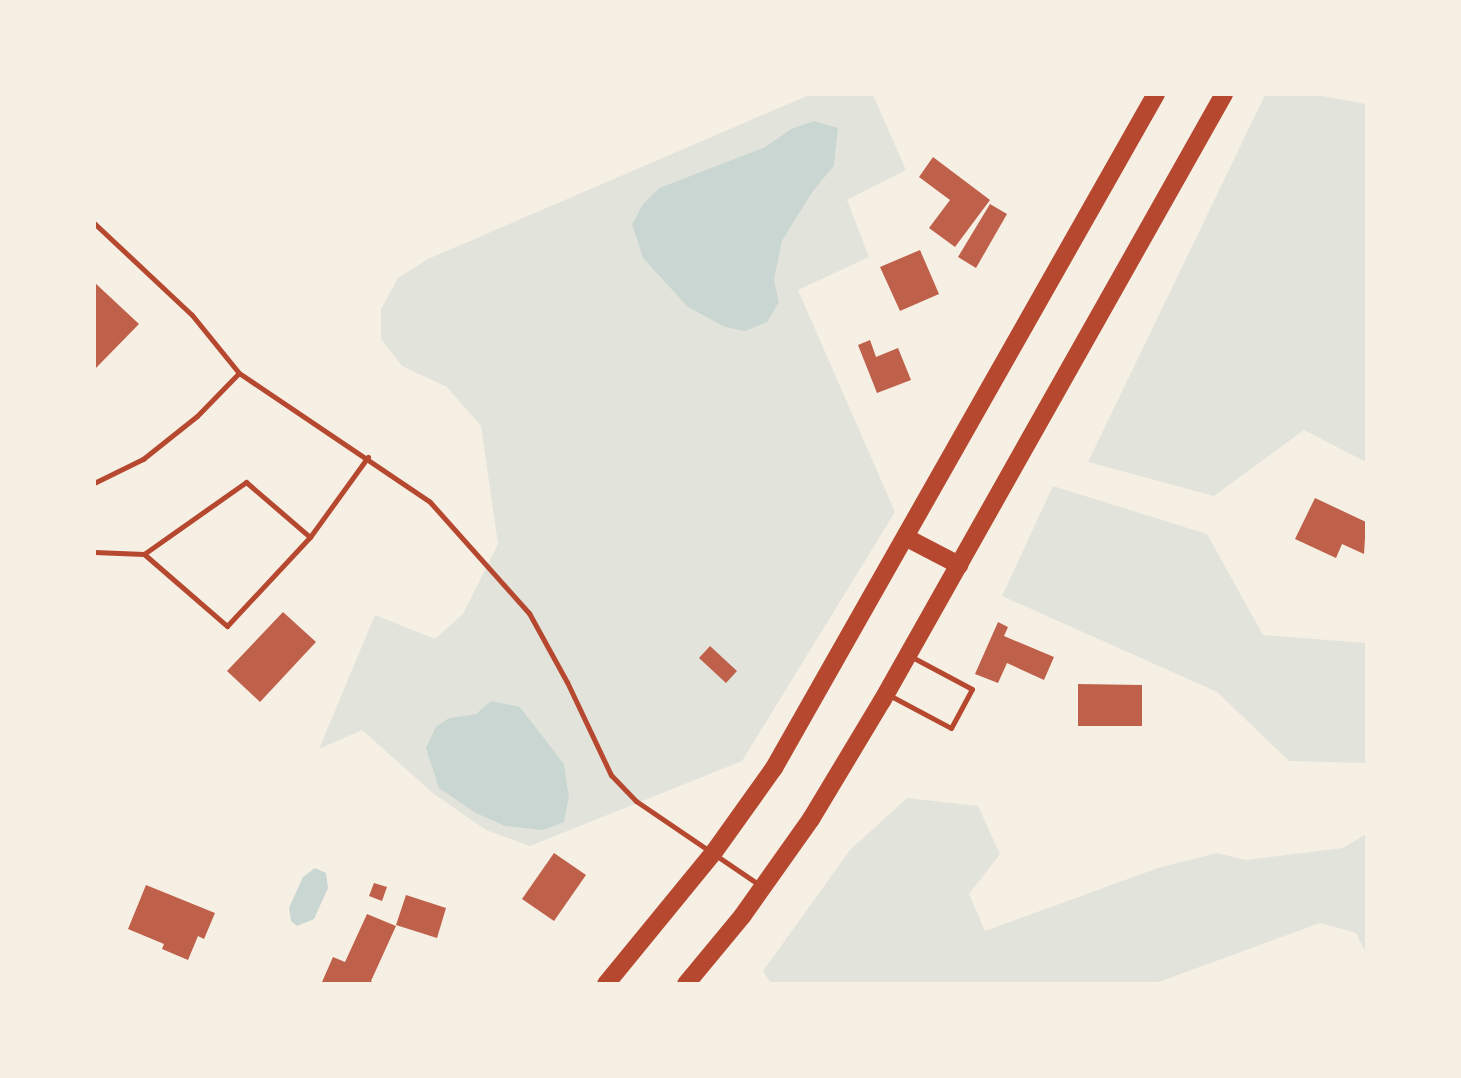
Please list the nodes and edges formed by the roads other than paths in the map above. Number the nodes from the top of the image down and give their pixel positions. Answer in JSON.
{"nodes":[{"id":1,"x":1156,"y":94,"type":"edge"},
{"id":2,"x":1224,"y":94,"type":"edge"},
{"id":3,"x":94,"y":223,"type":"edge"},
{"id":4,"x":239,"y":373,"type":"junction"},
{"id":5,"x":368,"y":457,"type":"junction"},
{"id":6,"x":94,"y":483,"type":"edge"},
{"id":7,"x":310,"y":537,"type":"junction"},
{"id":8,"x":907,"y":538,"type":"junction"},
{"id":9,"x":94,"y":552,"type":"edge"},
{"id":10,"x":144,"y":554,"type":"junction"},
{"id":11,"x":959,"y":565,"type":"junction"},
{"id":12,"x":908,"y":654,"type":"junction"},
{"id":13,"x":886,"y":694,"type":"junction"},
{"id":14,"x":714,"y":852,"type":"junction"},
{"id":15,"x":764,"y":888,"type":"junction"},
{"id":16,"x":606,"y":984,"type":"edge"},
{"id":17,"x":686,"y":984,"type":"edge"}],
"edges":[{"from":1,"to":8,"type":"main road"},
{"from":2,"to":11,"type":"main road"},
{"from":3,"to":4,"type":"lane"},
{"from":4,"to":5,"type":"lane"},
{"from":4,"to":6,"type":"lane"},
{"from":5,"to":7,"type":"lane"},
{"from":5,"to":14,"type":"lane"},
{"from":7,"to":10,"type":"lane"},
{"from":7,"to":10,"type":"lane"},
{"from":8,"to":11,"type":"main road"},
{"from":8,"to":14,"type":"main road"},
{"from":9,"to":10,"type":"lane"},
{"from":11,"to":12,"type":"main road"},
{"from":12,"to":13,"type":"main road"},
{"from":12,"to":13,"type":"lane"},
{"from":13,"to":15,"type":"main road"},
{"from":14,"to":15,"type":"lane"},
{"from":14,"to":16,"type":"main road"},
{"from":15,"to":17,"type":"main road"}]}
